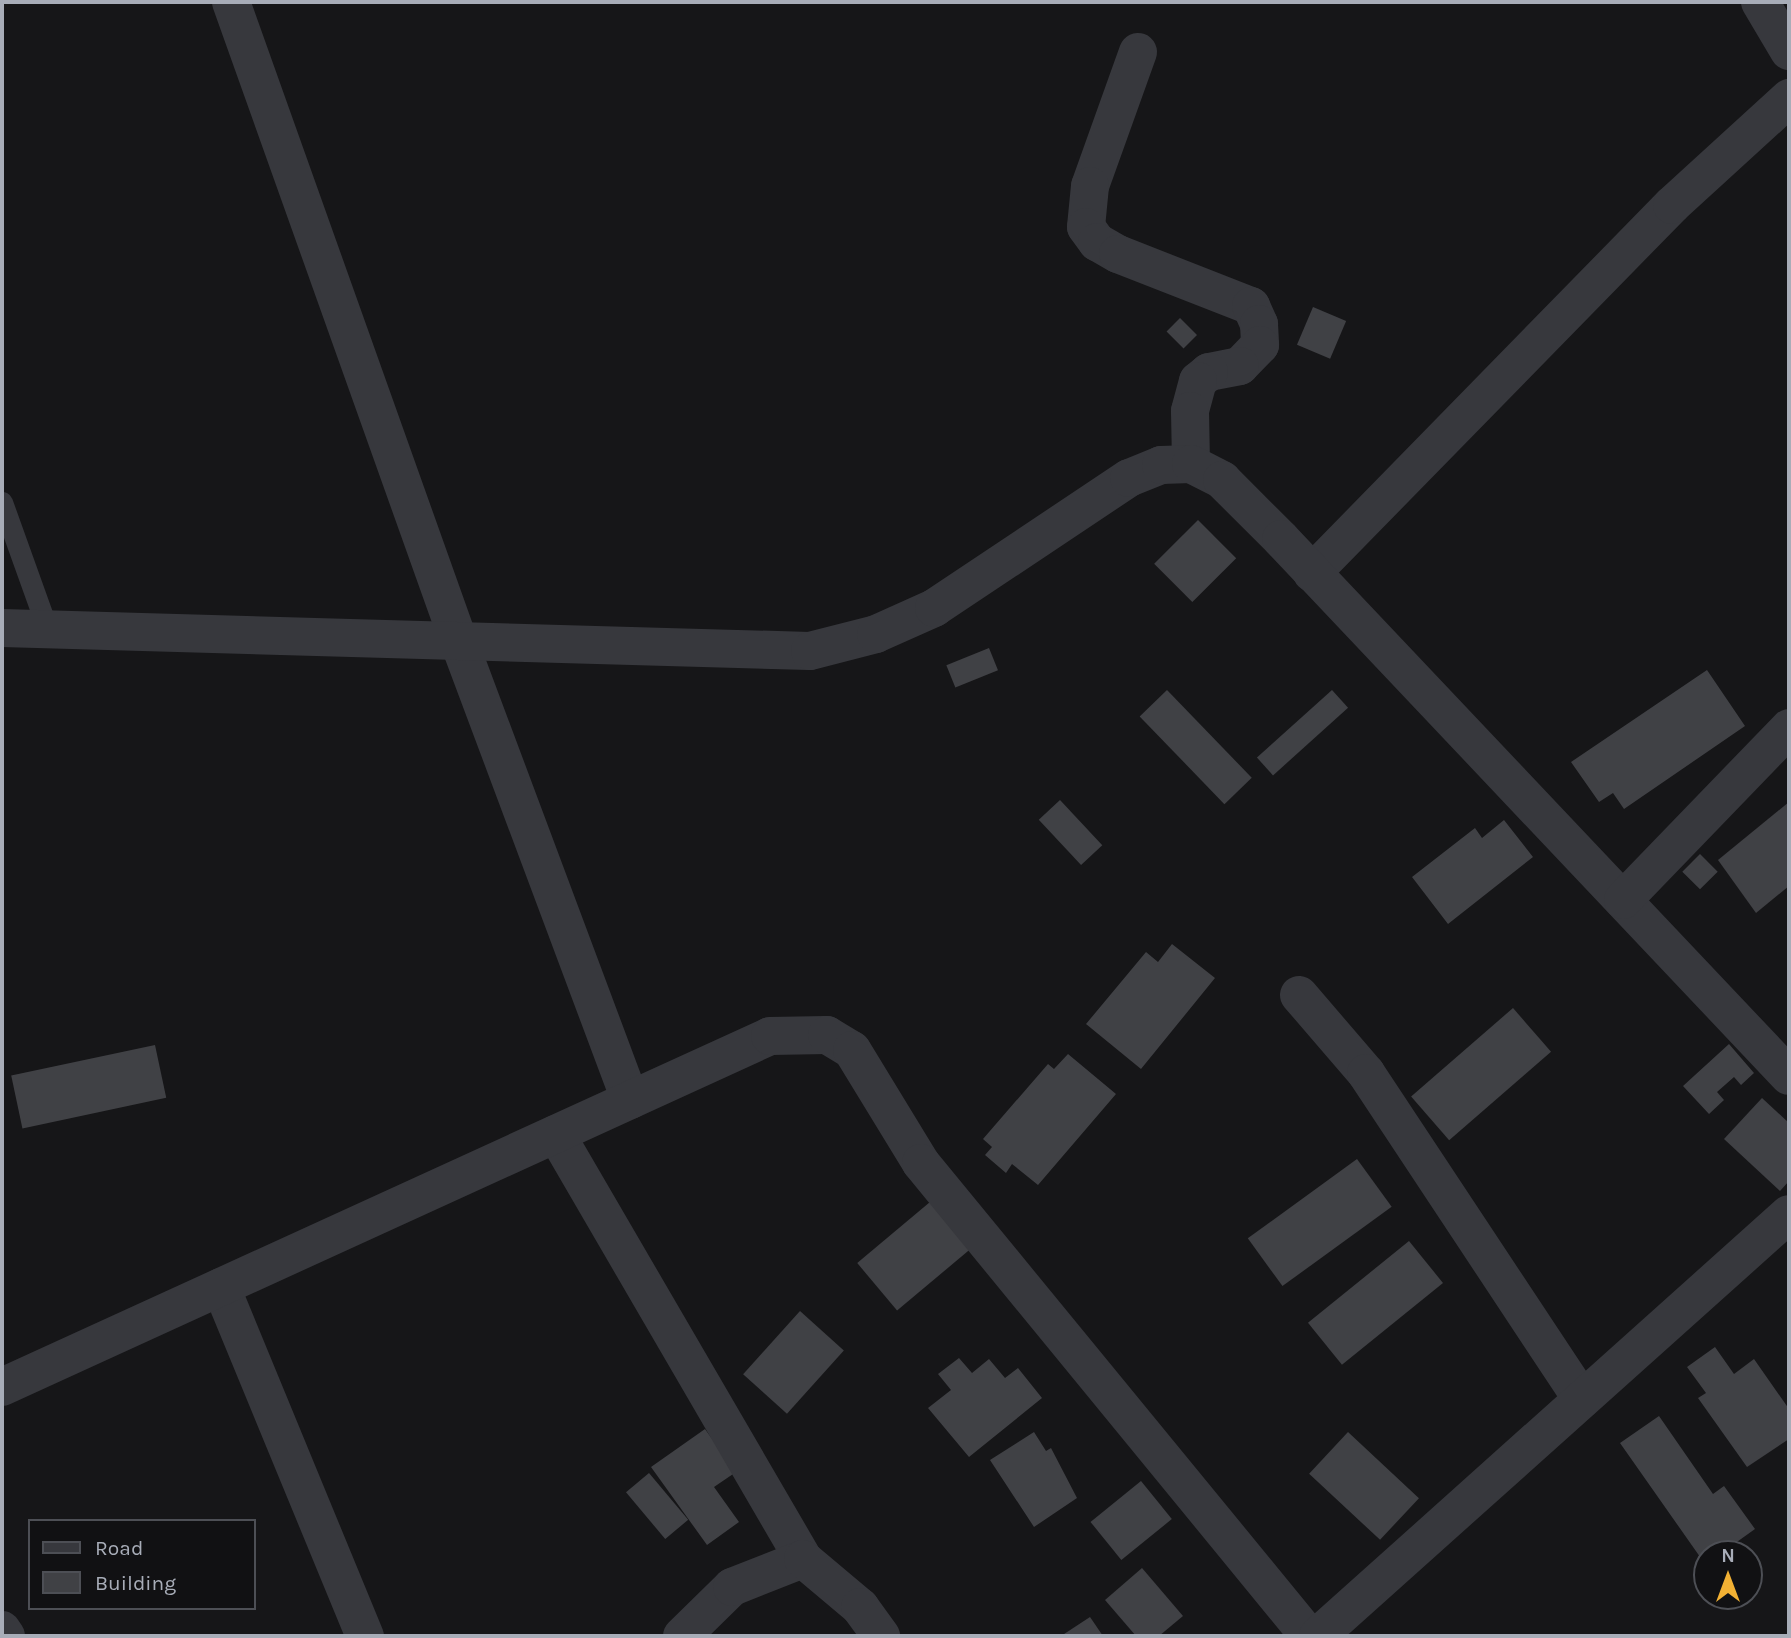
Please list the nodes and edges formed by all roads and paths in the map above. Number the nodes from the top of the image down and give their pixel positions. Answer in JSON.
{"nodes":[{"id":1,"x":231,"y":2,"type":"edge"},
{"id":2,"x":1760,"y":2,"type":"edge"},
{"id":3,"x":1789,"y":51,"type":"edge"},
{"id":4,"x":1138,"y":52,"type":"dead end"},
{"id":5,"x":1789,"y":98,"type":"edge"},
{"id":6,"x":1191,"y":464,"type":"junction"},
{"id":7,"x":2,"y":502,"type":"edge"},
{"id":8,"x":1312,"y":573,"type":"junction"},
{"id":9,"x":2,"y":628,"type":"edge"},
{"id":10,"x":47,"y":628,"type":"junction"},
{"id":11,"x":459,"y":642,"type":"junction"},
{"id":12,"x":1789,"y":728,"type":"edge"},
{"id":13,"x":1623,"y":900,"type":"junction"},
{"id":14,"x":1299,"y":995,"type":"dead end"},
{"id":15,"x":1789,"y":1076,"type":"edge"},
{"id":16,"x":630,"y":1100,"type":"junction"},
{"id":17,"x":556,"y":1134,"type":"junction"},
{"id":18,"x":1789,"y":1214,"type":"edge"},
{"id":19,"x":220,"y":1287,"type":"junction"},
{"id":20,"x":2,"y":1387,"type":"edge"},
{"id":21,"x":1582,"y":1399,"type":"junction"},
{"id":22,"x":803,"y":1559,"type":"junction"},
{"id":23,"x":2,"y":1630,"type":"edge"},
{"id":24,"x":353,"y":1632,"type":"edge"},
{"id":25,"x":6,"y":1636,"type":"edge"},
{"id":26,"x":682,"y":1636,"type":"edge"},
{"id":27,"x":881,"y":1636,"type":"edge"},
{"id":28,"x":1309,"y":1636,"type":"edge"},
{"id":29,"x":1318,"y":1636,"type":"edge"}],
"edges":[{"from":1,"to":11,"type":"street"},
{"from":2,"to":3,"type":"street"},
{"from":4,"to":6,"type":"street"},
{"from":5,"to":8,"type":"street"},
{"from":6,"to":8,"type":"street"},
{"from":6,"to":11,"type":"street"},
{"from":7,"to":10,"type":"lane"},
{"from":8,"to":13,"type":"street"},
{"from":9,"to":10,"type":"street"},
{"from":10,"to":11,"type":"street"},
{"from":11,"to":16,"type":"street"},
{"from":12,"to":13,"type":"street"},
{"from":13,"to":15,"type":"street"},
{"from":14,"to":21,"type":"street"},
{"from":16,"to":17,"type":"street"},
{"from":16,"to":28,"type":"street"},
{"from":17,"to":19,"type":"street"},
{"from":17,"to":22,"type":"street"},
{"from":18,"to":21,"type":"street"},
{"from":19,"to":20,"type":"street"},
{"from":19,"to":24,"type":"street"},
{"from":21,"to":29,"type":"street"},
{"from":22,"to":26,"type":"street"},
{"from":22,"to":27,"type":"street"},
{"from":23,"to":25,"type":"street"}]}
